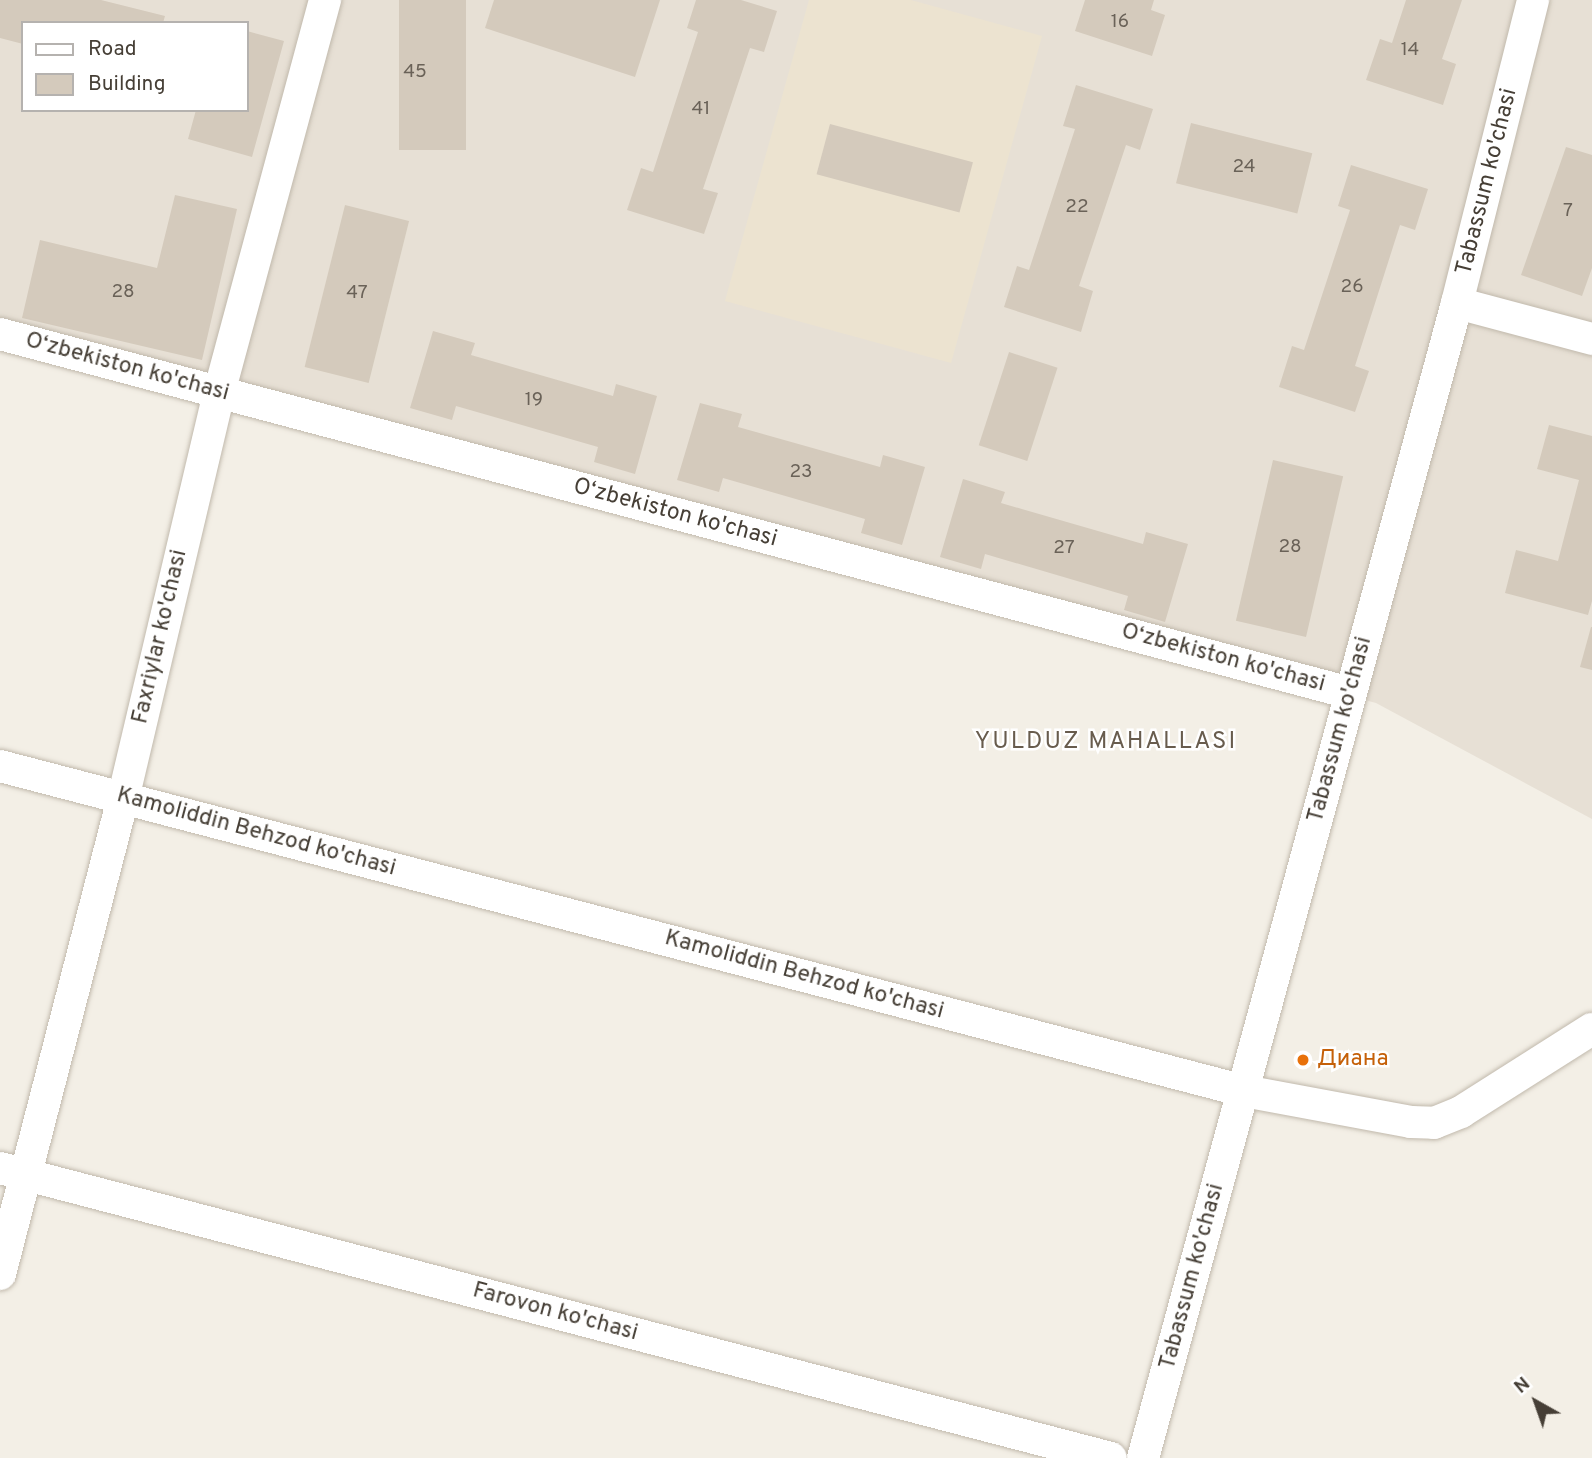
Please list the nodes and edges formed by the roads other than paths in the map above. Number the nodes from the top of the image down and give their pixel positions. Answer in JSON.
{"nodes":[{"id":1,"x":325,"y":0,"type":"edge"},
{"id":2,"x":1533,"y":0,"type":"edge"},
{"id":3,"x":1457,"y":303,"type":"junction"},
{"id":4,"x":0,"y":334,"type":"edge"},
{"id":5,"x":1592,"y":339,"type":"edge"},
{"id":6,"x":219,"y":393,"type":"junction"},
{"id":7,"x":1350,"y":693,"type":"junction"},
{"id":8,"x":0,"y":766,"type":"edge"},
{"id":9,"x":123,"y":799,"type":"junction"},
{"id":10,"x":1592,"y":1029,"type":"edge"},
{"id":11,"x":1244,"y":1091,"type":"junction"},
{"id":12,"x":12,"y":1171,"type":"edge"},
{"id":13,"x":0,"y":1274,"type":"edge"},
{"id":14,"x":1111,"y":1458,"type":"edge"},
{"id":15,"x":1143,"y":1458,"type":"edge"}],
"edges":[{"from":1,"to":6,"type":"street","name":"Faxriylar ko'chasi"},
{"from":2,"to":3,"type":"street","name":"Tabassum ko'chasi"},
{"from":3,"to":5,"type":"street"},
{"from":3,"to":7,"type":"street","name":"Tabassum ko'chasi"},
{"from":4,"to":6,"type":"street","name":"O‘zbekiston ko'chasi"},
{"from":6,"to":7,"type":"street","name":"O‘zbekiston ko'chasi"},
{"from":6,"to":9,"type":"street","name":"Faxriylar ko'chasi"},
{"from":7,"to":11,"type":"street","name":"Tabassum ko'chasi"},
{"from":8,"to":9,"type":"street","name":"Kamoliddin Behzod ko'chasi"},
{"from":9,"to":11,"type":"street","name":"Kamoliddin Behzod ko'chasi"},
{"from":9,"to":12,"type":"street","name":"Faxriylar ko'chasi"},
{"from":10,"to":11,"type":"street","name":"Kamoliddin Behzod ko'chasi"},
{"from":11,"to":15,"type":"street","name":"Tabassum ko'chasi"},
{"from":12,"to":13,"type":"street","name":"Faxriylar ko'chasi"},
{"from":12,"to":14,"type":"street","name":"Farovon ko'chasi"}]}
